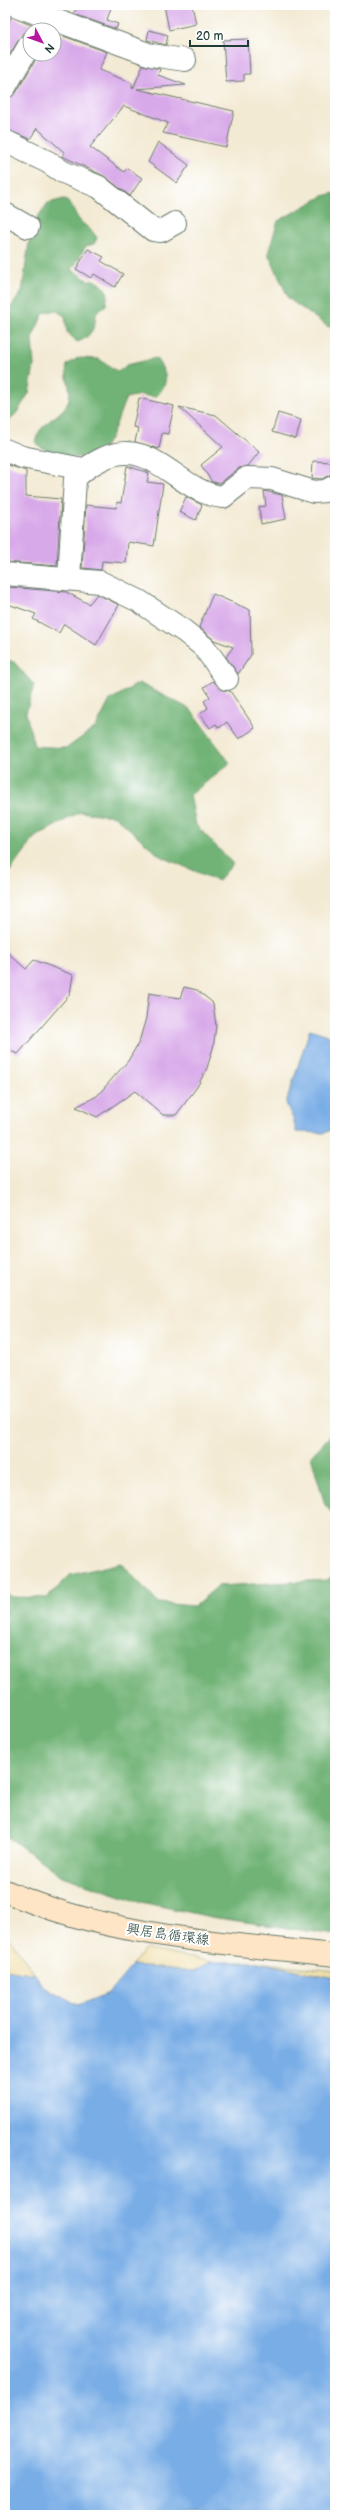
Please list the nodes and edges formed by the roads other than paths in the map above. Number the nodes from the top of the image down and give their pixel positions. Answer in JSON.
{"nodes":[{"id":1,"x":14,"y":5,"type":"edge"},
{"id":2,"x":48,"y":18,"type":"edge"},
{"id":3,"x":22,"y":58,"type":"edge"},
{"id":4,"x":185,"y":60,"type":"dead end"},
{"id":5,"x":5,"y":87,"type":"edge"},
{"id":6,"x":5,"y":142,"type":"edge"},
{"id":7,"x":5,"y":214,"type":"edge"},
{"id":8,"x":175,"y":223,"type":"dead end"},
{"id":9,"x":28,"y":226,"type":"dead end"},
{"id":10,"x":5,"y":450,"type":"edge"},
{"id":11,"x":83,"y":469,"type":"junction"},
{"id":12,"x":335,"y":486,"type":"edge"},
{"id":13,"x":5,"y":574,"type":"edge"},
{"id":14,"x":69,"y":579,"type":"junction"},
{"id":15,"x":227,"y":679,"type":"dead end"},
{"id":16,"x":5,"y":1891,"type":"edge"},
{"id":17,"x":335,"y":1955,"type":"edge"}],
"edges":[{"from":1,"to":2,"type":"street"},
{"from":2,"to":4,"type":"street"},
{"from":3,"to":5,"type":"street"},
{"from":6,"to":8,"type":"street"},
{"from":7,"to":9,"type":"street"},
{"from":10,"to":11,"type":"street"},
{"from":11,"to":12,"type":"street"},
{"from":11,"to":14,"type":"street"},
{"from":13,"to":14,"type":"street"},
{"from":14,"to":15,"type":"street"},
{"from":16,"to":17,"type":"main road","name":"興居島循環線"}]}
